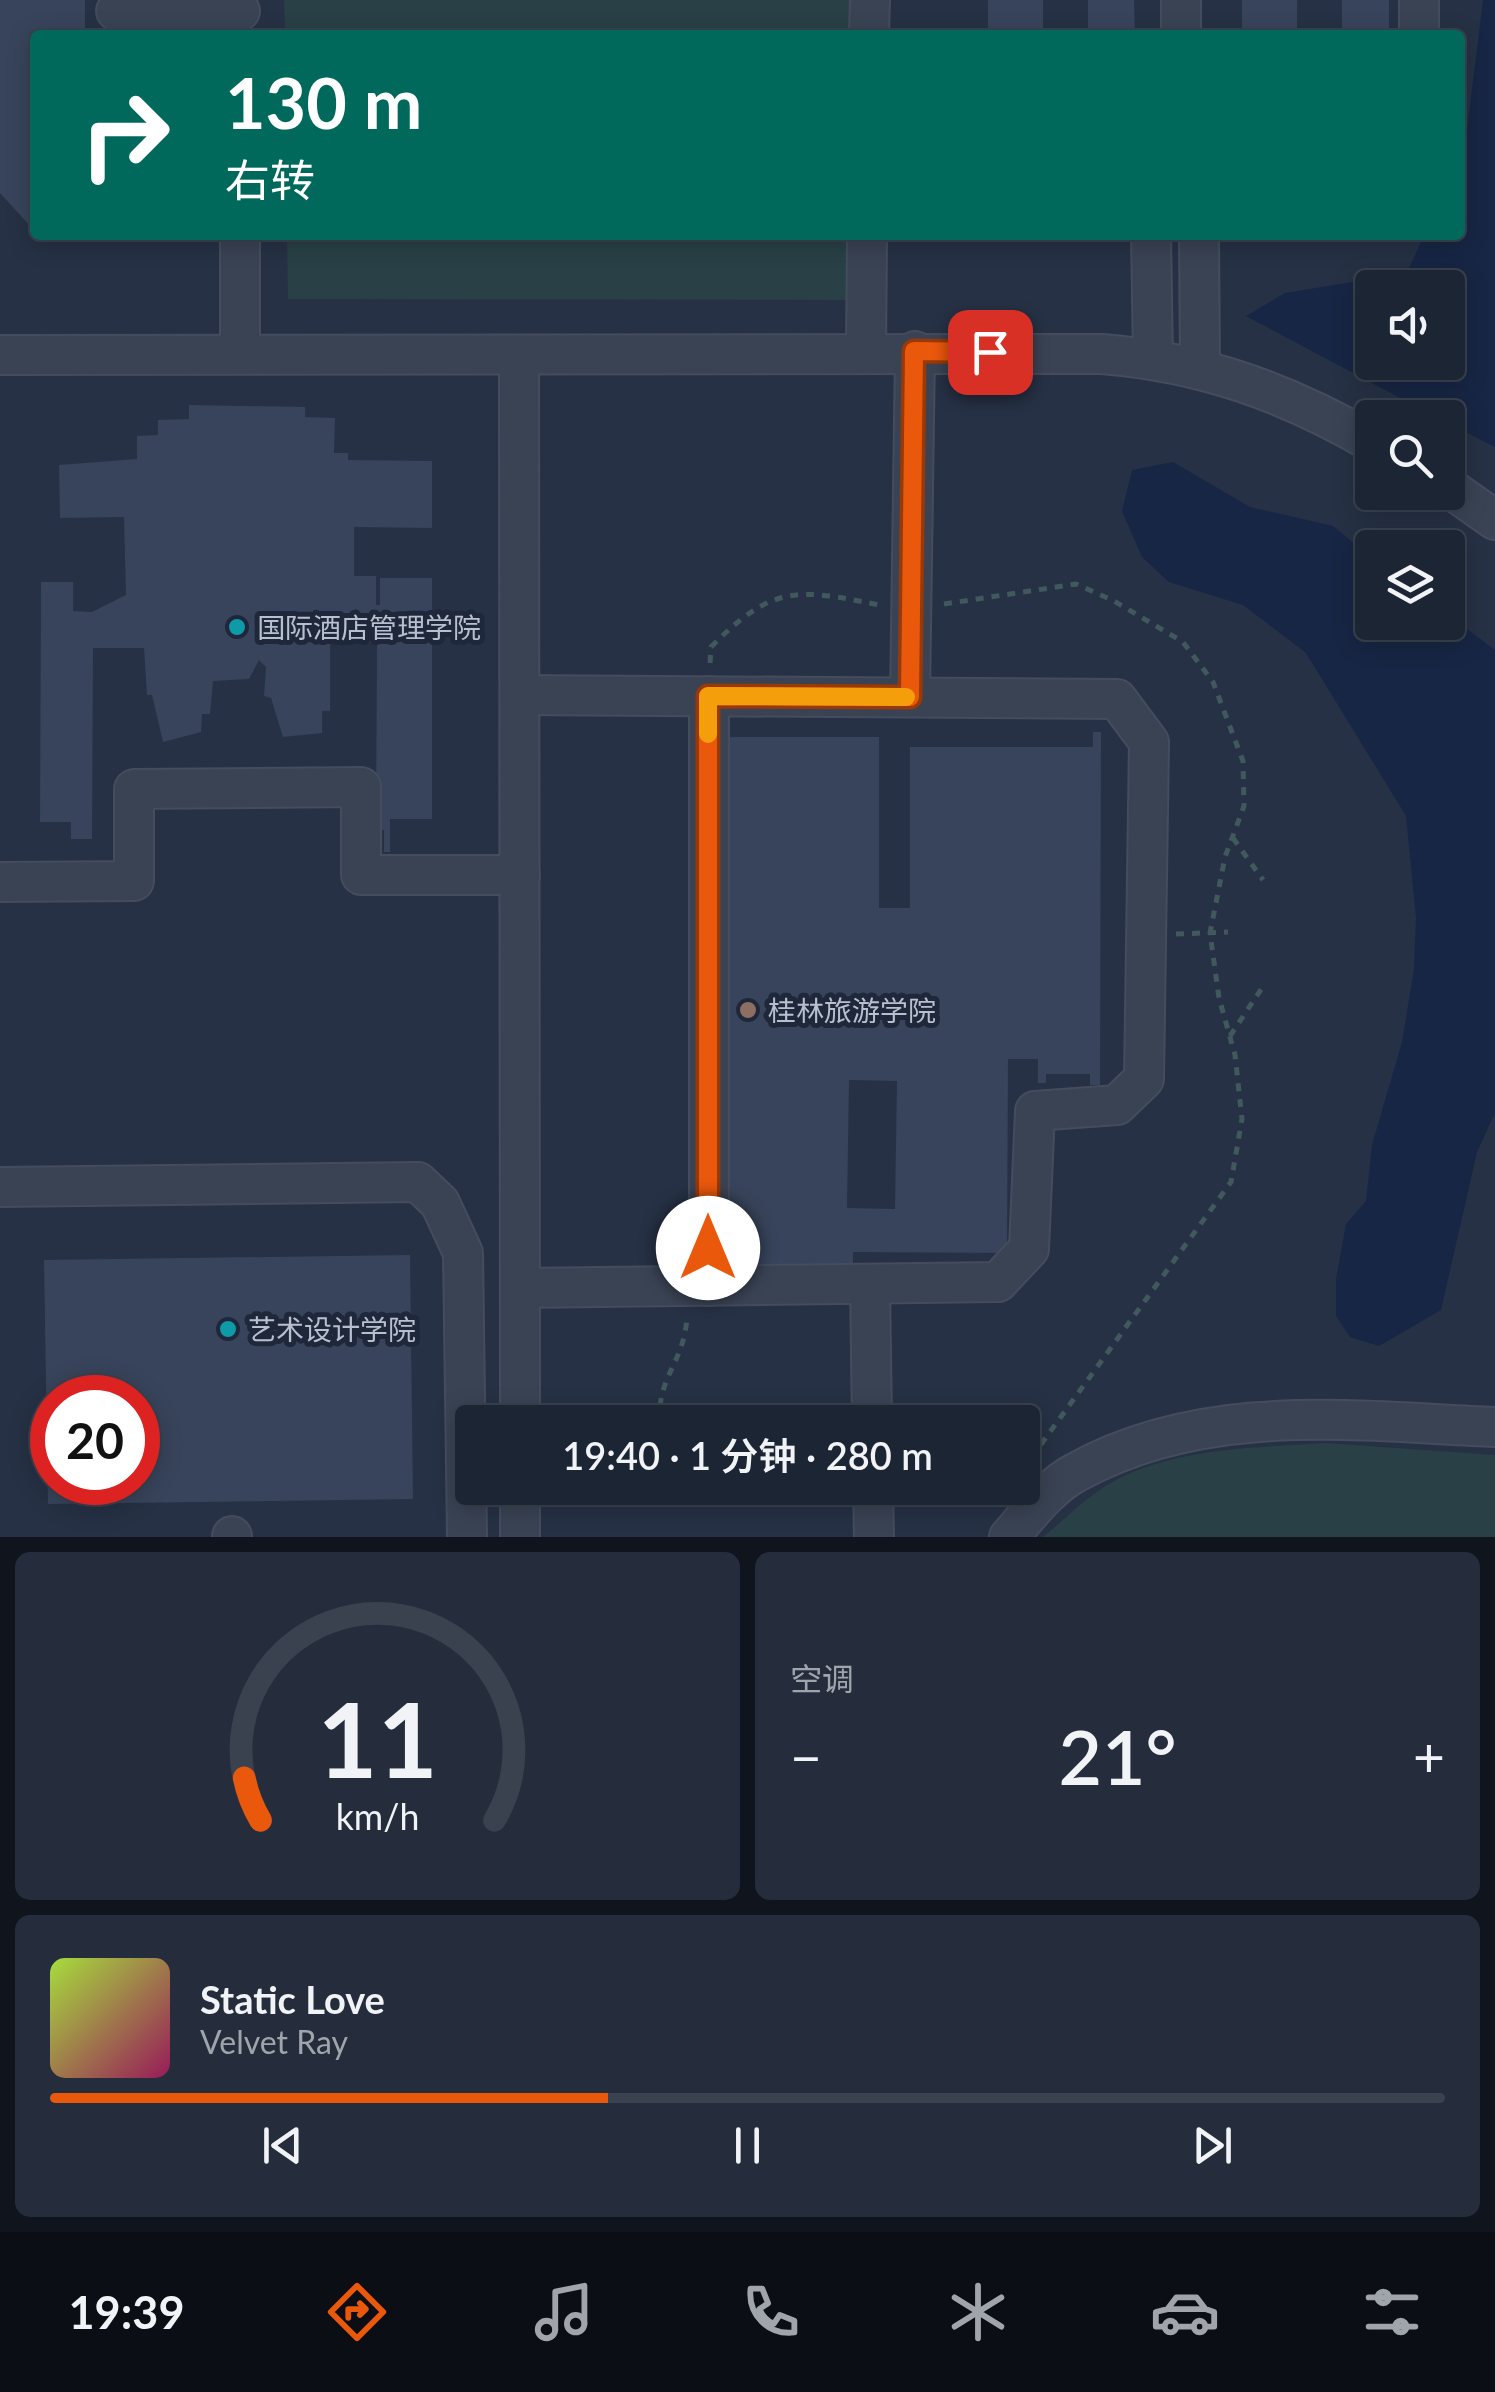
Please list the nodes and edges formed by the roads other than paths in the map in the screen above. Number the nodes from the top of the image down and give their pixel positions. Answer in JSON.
{"nodes":[{"id":1,"x":870,"y":0,"type":"edge"},
{"id":2,"x":1181,"y":0,"type":"edge"},
{"id":3,"x":1419,"y":0,"type":"edge"},
{"id":4,"x":116,"y":11,"type":"dead end"},
{"id":5,"x":240,"y":15,"type":"edge"},
{"id":6,"x":869,"y":30,"type":"edge"},
{"id":7,"x":1181,"y":30,"type":"edge"},
{"id":8,"x":1419,"y":30,"type":"edge"},
{"id":9,"x":240,"y":240,"type":"edge"},
{"id":10,"x":867,"y":240,"type":"edge"},
{"id":11,"x":1152,"y":240,"type":"edge"},
{"id":12,"x":1199,"y":240,"type":"edge"},
{"id":13,"x":914,"y":351,"type":"junction"},
{"id":14,"x":866,"y":352,"type":"junction"},
{"id":15,"x":240,"y":354,"type":"junction"},
{"id":16,"x":0,"y":355,"type":"edge"},
{"id":17,"x":519,"y":356,"type":"junction"},
{"id":18,"x":1153,"y":358,"type":"junction"},
{"id":19,"x":1200,"y":368,"type":"junction"},
{"id":20,"x":1355,"y":433,"type":"edge"},
{"id":21,"x":1465,"y":499,"type":"edge"},
{"id":22,"x":1495,"y":520,"type":"edge"},
{"id":23,"x":520,"y":696,"type":"junction"},
{"id":24,"x":708,"y":696,"type":"junction"},
{"id":25,"x":910,"y":697,"type":"junction"},
{"id":26,"x":520,"y":874,"type":"junction"},
{"id":27,"x":0,"y":882,"type":"edge"},
{"id":28,"x":0,"y":1187,"type":"edge"},
{"id":29,"x":870,"y":1284,"type":"junction"},
{"id":30,"x":699,"y":1286,"type":"junction"},
{"id":31,"x":520,"y":1288,"type":"junction"},
{"id":32,"x":520,"y":1405,"type":"edge"},
{"id":33,"x":872,"y":1405,"type":"edge"},
{"id":34,"x":1495,"y":1427,"type":"edge"},
{"id":35,"x":520,"y":1505,"type":"edge"},
{"id":36,"x":873,"y":1505,"type":"edge"},
{"id":37,"x":467,"y":1537,"type":"edge"},
{"id":38,"x":520,"y":1537,"type":"edge"},
{"id":39,"x":874,"y":1537,"type":"edge"},
{"id":40,"x":1010,"y":1537,"type":"edge"}],
"edges":[{"from":1,"to":6,"type":"street"},
{"from":2,"to":7,"type":"street"},
{"from":3,"to":8,"type":"street"},
{"from":4,"to":5,"type":"street"},
{"from":9,"to":15,"type":"street"},
{"from":10,"to":14,"type":"street"},
{"from":11,"to":18,"type":"street"},
{"from":12,"to":19,"type":"street"},
{"from":13,"to":14,"type":"street"},
{"from":13,"to":18,"type":"street"},
{"from":13,"to":25,"type":"street"},
{"from":14,"to":17,"type":"street"},
{"from":15,"to":16,"type":"street"},
{"from":15,"to":17,"type":"street"},
{"from":17,"to":23,"type":"street"},
{"from":18,"to":19,"type":"street"},
{"from":19,"to":20,"type":"street"},
{"from":21,"to":22,"type":"street"},
{"from":23,"to":24,"type":"street"},
{"from":23,"to":26,"type":"street"},
{"from":24,"to":25,"type":"street"},
{"from":24,"to":30,"type":"street"},
{"from":25,"to":29,"type":"street"},
{"from":26,"to":27,"type":"street"},
{"from":26,"to":31,"type":"street"},
{"from":28,"to":37,"type":"street"},
{"from":29,"to":30,"type":"street"},
{"from":29,"to":33,"type":"street"},
{"from":30,"to":31,"type":"street"},
{"from":31,"to":32,"type":"street"},
{"from":34,"to":40,"type":"street"},
{"from":35,"to":38,"type":"street"},
{"from":36,"to":39,"type":"street"}]}
